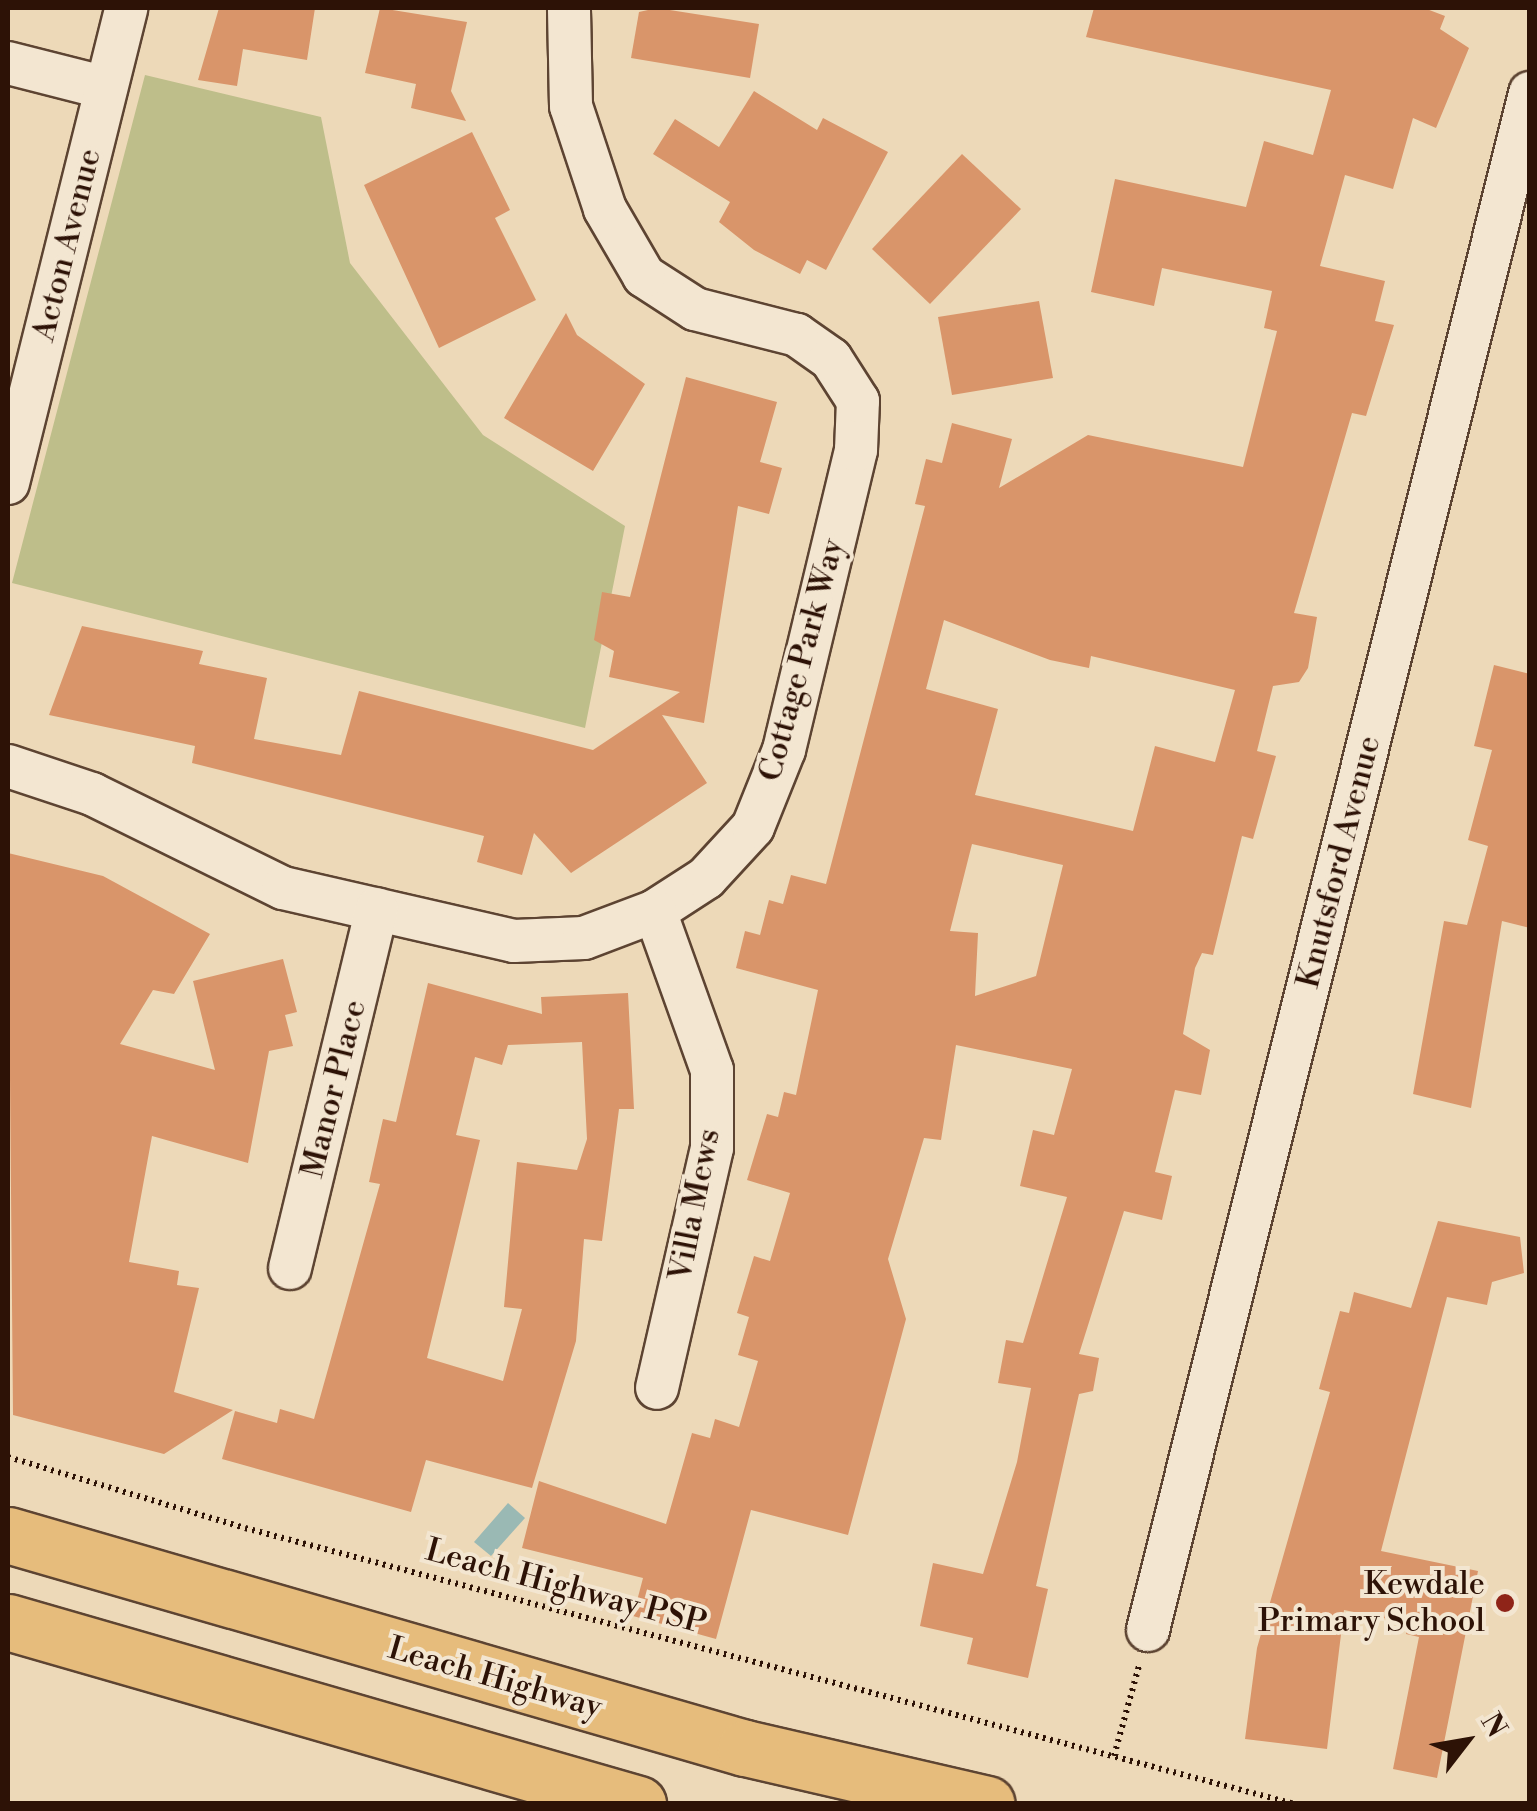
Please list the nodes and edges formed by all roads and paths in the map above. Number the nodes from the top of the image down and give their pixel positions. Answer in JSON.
{"nodes":[{"id":1,"x":126,"y":8,"type":"edge"},
{"id":2,"x":569,"y":8,"type":"edge"},
{"id":3,"x":8,"y":63,"type":"edge"},
{"id":4,"x":106,"y":88,"type":"junction"},
{"id":5,"x":1530,"y":93,"type":"edge"},
{"id":6,"x":8,"y":483,"type":"edge"},
{"id":7,"x":8,"y":766,"type":"edge"},
{"id":8,"x":377,"y":909,"type":"junction"},
{"id":9,"x":655,"y":911,"type":"junction"},
{"id":10,"x":290,"y":1268,"type":"dead end"},
{"id":11,"x":657,"y":1388,"type":"dead end"},
{"id":12,"x":8,"y":1457,"type":"edge"},
{"id":13,"x":8,"y":1535,"type":"edge"},
{"id":14,"x":8,"y":1622,"type":"edge"},
{"id":15,"x":1148,"y":1630,"type":"joint"},
{"id":16,"x":1114,"y":1756,"type":"junction"},
{"id":17,"x":638,"y":1804,"type":"edge"},
{"id":18,"x":987,"y":1804,"type":"edge"},
{"id":19,"x":1295,"y":1804,"type":"edge"}],
"edges":[{"from":1,"to":4,"type":"street","name":"Acton Avenue"},
{"from":2,"to":9,"type":"street","name":"Cottage Park Way"},
{"from":3,"to":4,"type":"street"},
{"from":4,"to":6,"type":"street","name":"Acton Avenue"},
{"from":5,"to":15,"type":"street","name":"Knutsford Avenue"},
{"from":7,"to":8,"type":"street","name":"Cottage Park Way"},
{"from":8,"to":9,"type":"street","name":"Cottage Park Way"},
{"from":8,"to":10,"type":"street","name":"Manor Place"},
{"from":9,"to":11,"type":"street","name":"Villa Mews"},
{"from":12,"to":16,"type":"path","name":"Leach Highway PSP"},
{"from":13,"to":18,"type":"highway","name":"Leach Highway"},
{"from":14,"to":17,"type":"highway"},
{"from":15,"to":16,"type":"path"},
{"from":16,"to":19,"type":"path","name":"Leach Highway PSP"}]}
